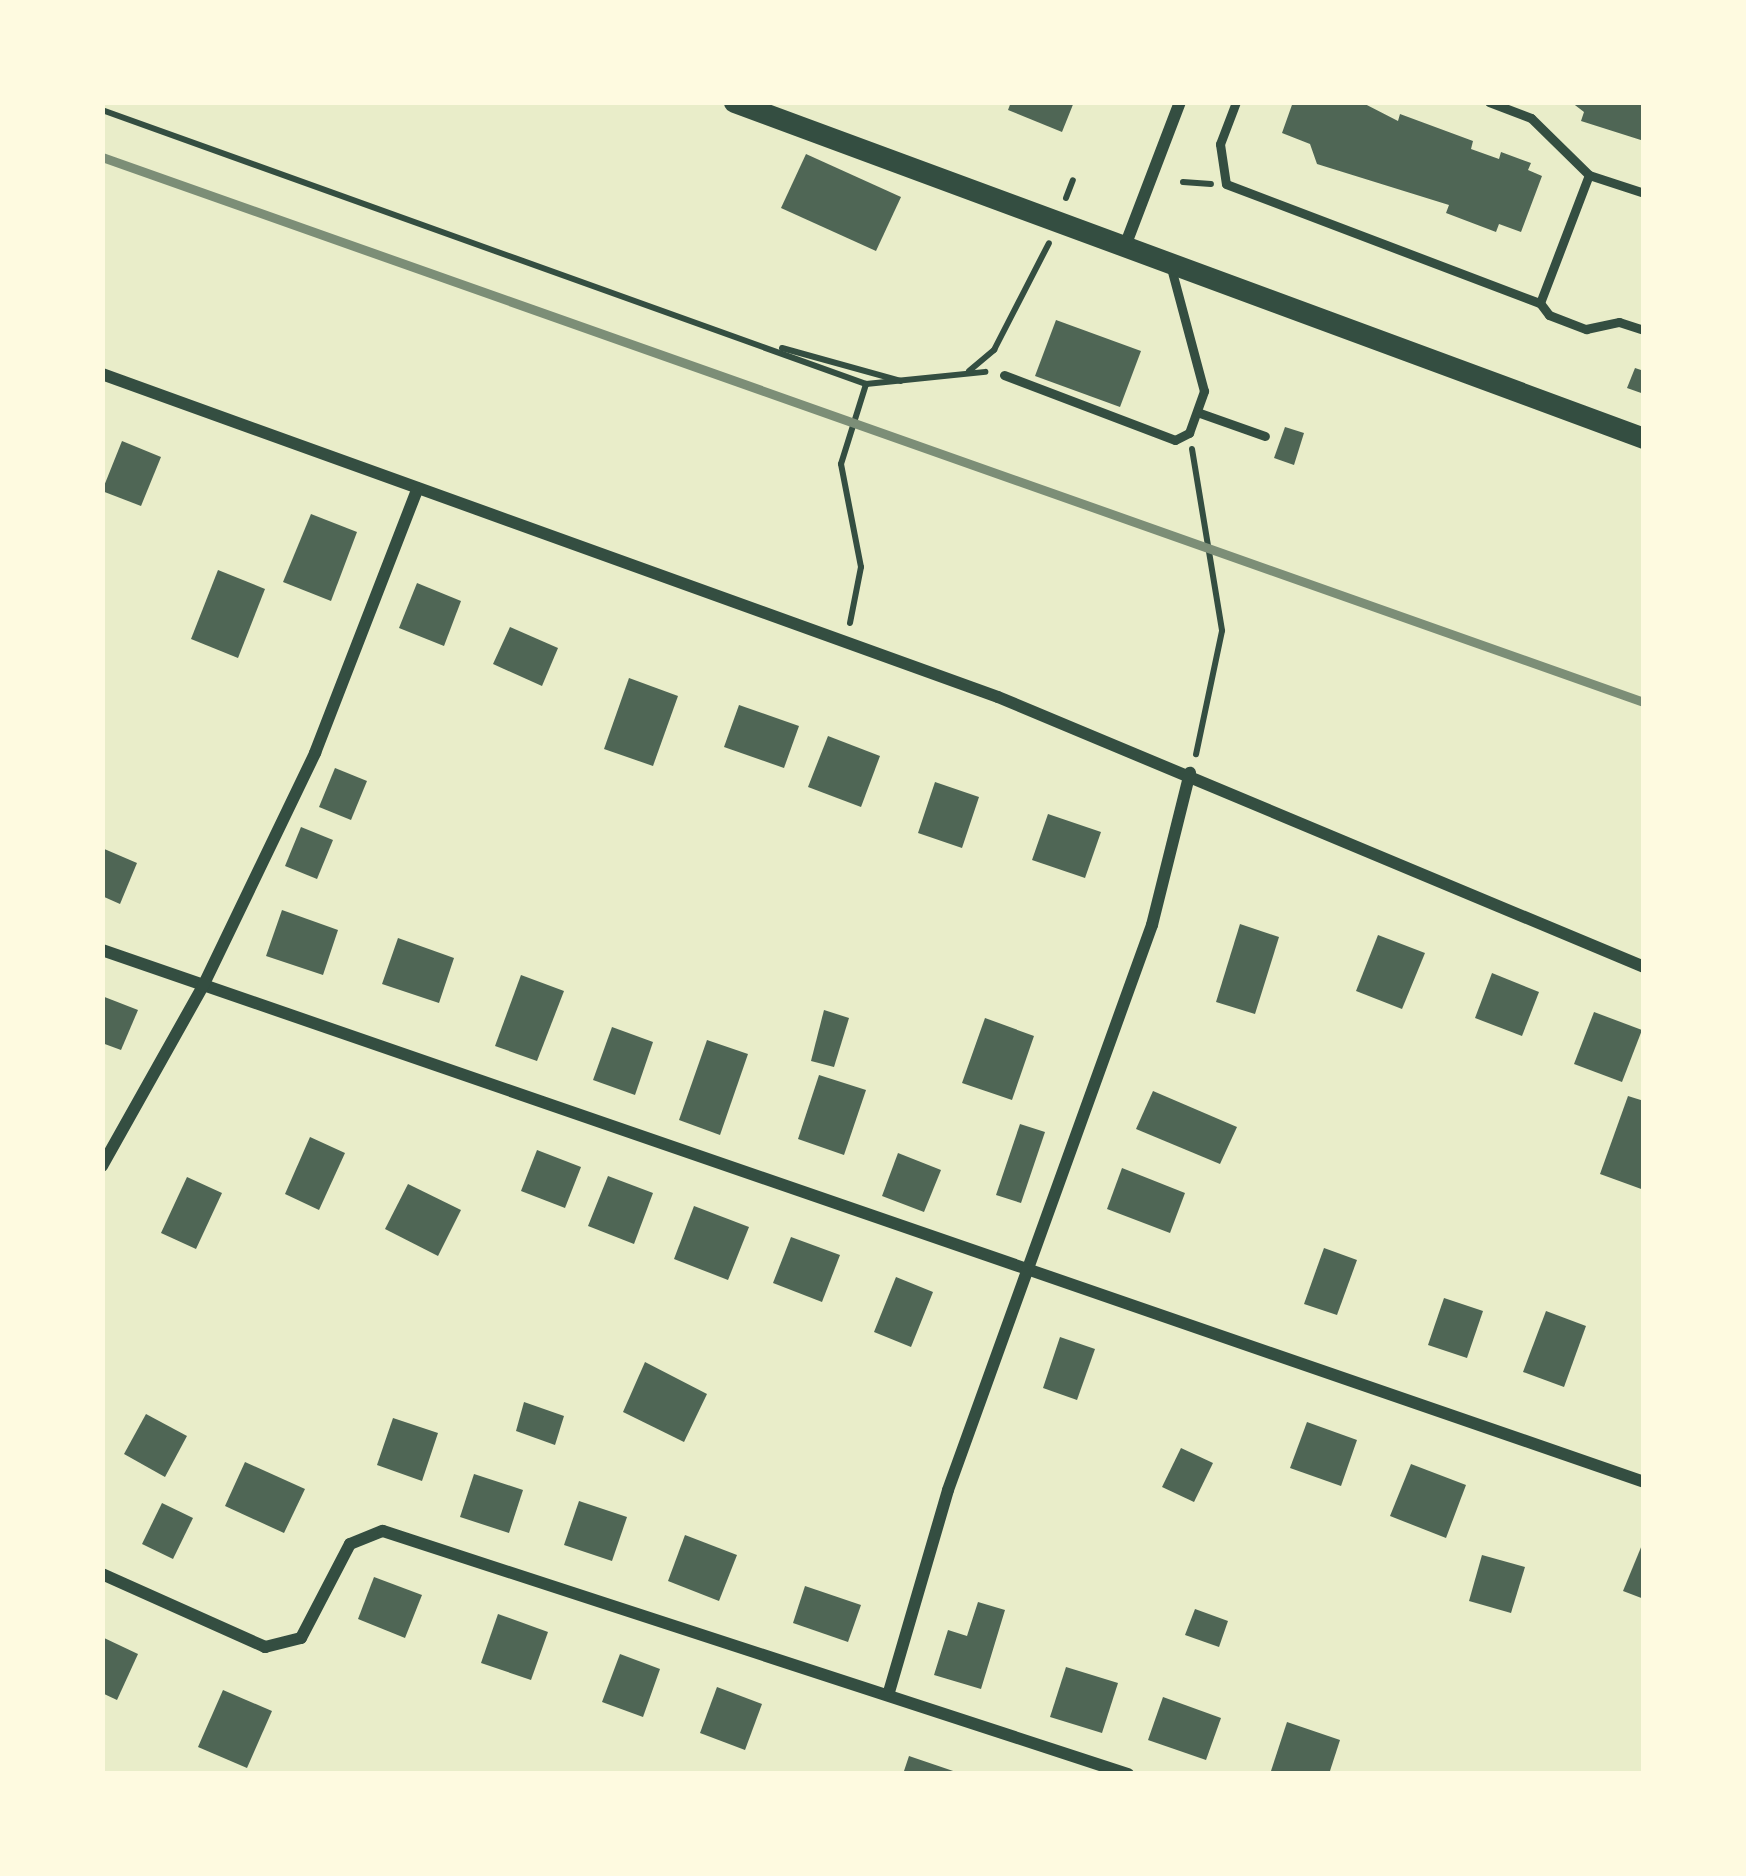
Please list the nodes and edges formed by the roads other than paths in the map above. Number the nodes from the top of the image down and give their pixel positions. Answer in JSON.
{"nodes":[{"id":1,"x":734,"y":102,"type":"edge"},
{"id":2,"x":1180,"y":102,"type":"edge"},
{"id":3,"x":1236,"y":102,"type":"edge"},
{"id":4,"x":1489,"y":102,"type":"edge"},
{"id":5,"x":1589,"y":176,"type":"junction"},
{"id":6,"x":1644,"y":193,"type":"edge"},
{"id":7,"x":1125,"y":246,"type":"junction"},
{"id":8,"x":1170,"y":263,"type":"junction"},
{"id":9,"x":1540,"y":303,"type":"junction"},
{"id":10,"x":1644,"y":330,"type":"edge"},
{"id":11,"x":102,"y":374,"type":"edge"},
{"id":12,"x":1004,"y":375,"type":"road end"},
{"id":13,"x":1197,"y":412,"type":"junction"},
{"id":14,"x":1265,"y":436,"type":"dead end"},
{"id":15,"x":1644,"y":438,"type":"edge"},
{"id":16,"x":418,"y":488,"type":"junction"},
{"id":17,"x":1190,"y":772,"type":"junction"},
{"id":18,"x":102,"y":950,"type":"edge"},
{"id":19,"x":1644,"y":967,"type":"edge"},
{"id":20,"x":203,"y":986,"type":"junction"},
{"id":21,"x":102,"y":1166,"type":"edge"},
{"id":22,"x":1035,"y":1267,"type":"junction"},
{"id":23,"x":1644,"y":1482,"type":"edge"},
{"id":24,"x":102,"y":1574,"type":"edge"},
{"id":25,"x":889,"y":1692,"type":"junction"},
{"id":26,"x":1128,"y":1774,"type":"edge"}],
"edges":[{"from":1,"to":7,"type":"street"},
{"from":2,"to":7,"type":"street"},
{"from":3,"to":9,"type":"lane"},
{"from":4,"to":5,"type":"lane"},
{"from":5,"to":6,"type":"lane"},
{"from":5,"to":9,"type":"lane"},
{"from":7,"to":8,"type":"street"},
{"from":8,"to":13,"type":"lane"},
{"from":8,"to":15,"type":"street"},
{"from":9,"to":10,"type":"lane"},
{"from":11,"to":16,"type":"street"},
{"from":12,"to":13,"type":"lane"},
{"from":13,"to":14,"type":"lane"},
{"from":16,"to":17,"type":"street"},
{"from":16,"to":20,"type":"street"},
{"from":17,"to":19,"type":"street"},
{"from":17,"to":22,"type":"street"},
{"from":18,"to":20,"type":"street"},
{"from":20,"to":21,"type":"street"},
{"from":20,"to":22,"type":"street"},
{"from":22,"to":23,"type":"street"},
{"from":22,"to":25,"type":"street"},
{"from":24,"to":25,"type":"street"},
{"from":25,"to":26,"type":"street"}]}
